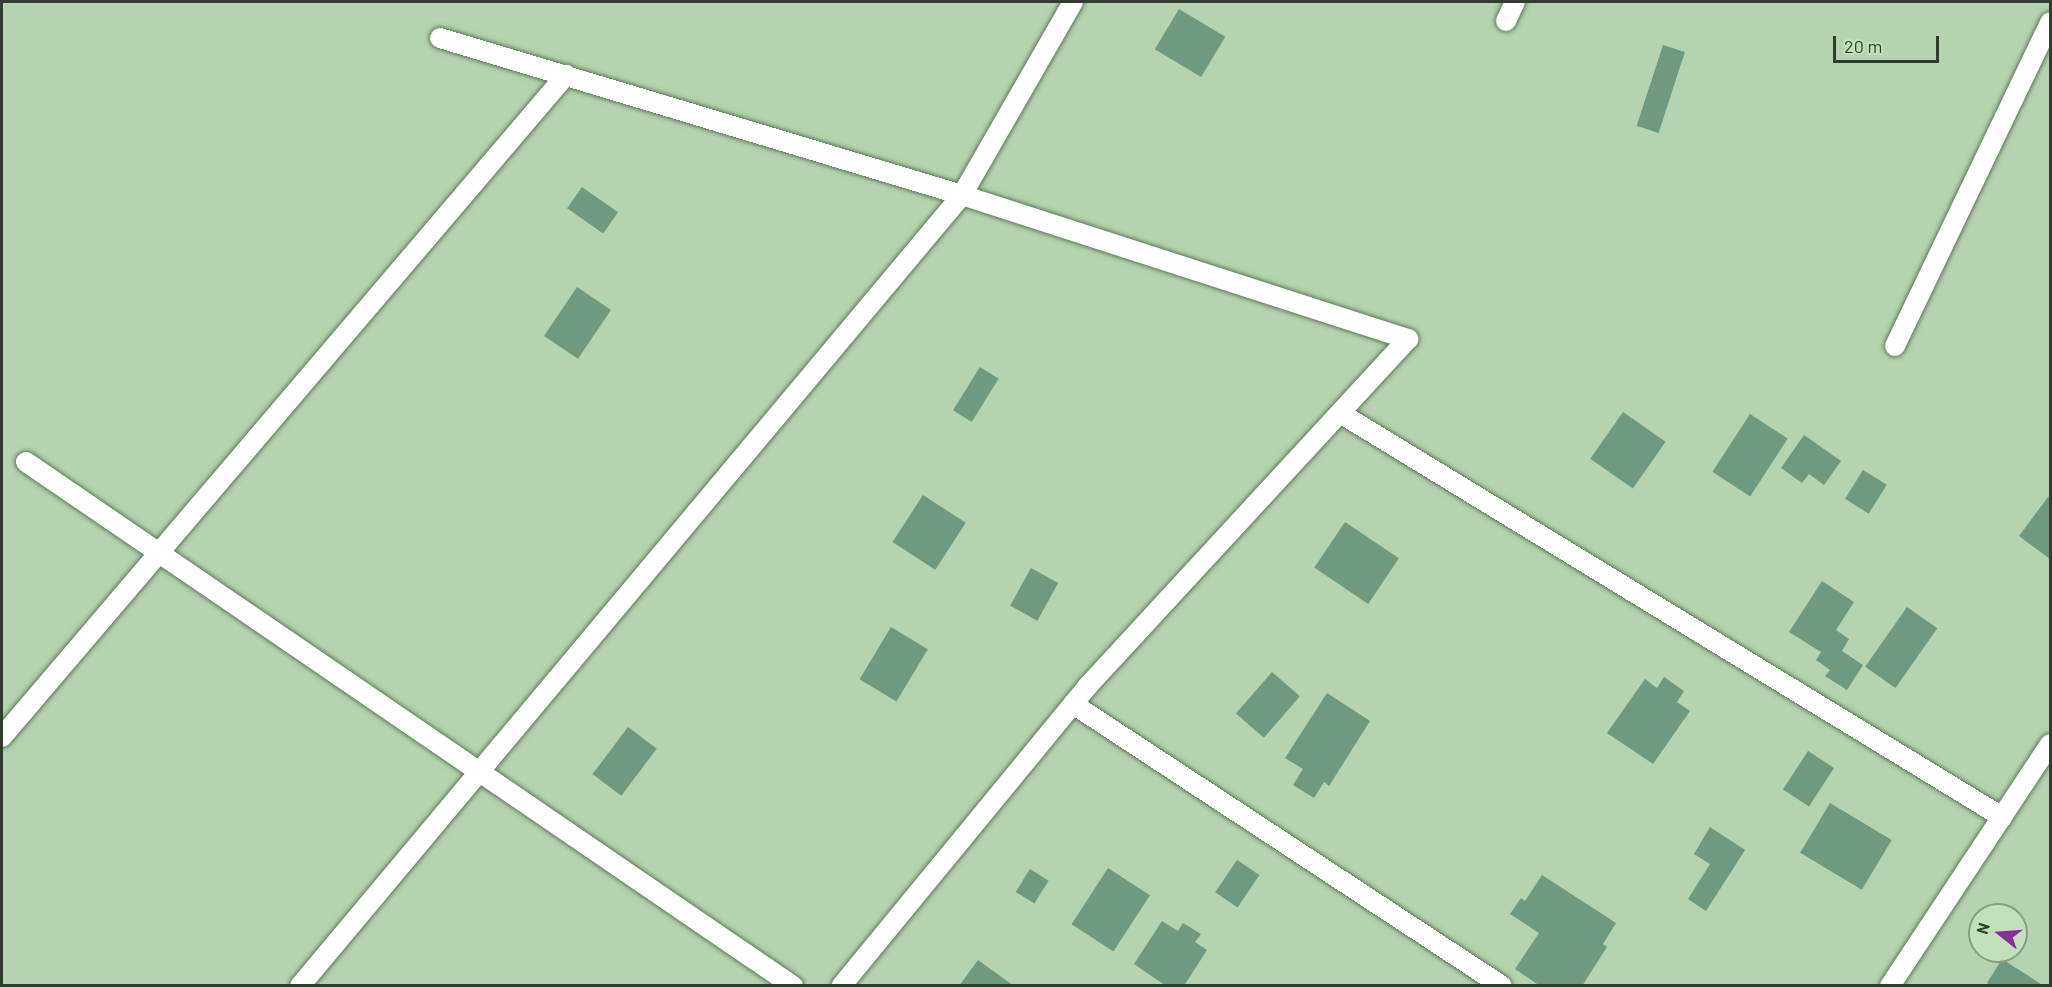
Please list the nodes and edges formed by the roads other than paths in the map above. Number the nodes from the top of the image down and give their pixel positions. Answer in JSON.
{"nodes":[{"id":1,"x":1073,"y":2,"type":"edge"},
{"id":2,"x":1515,"y":2,"type":"edge"},
{"id":3,"x":1506,"y":21,"type":"dead end"},
{"id":4,"x":2050,"y":22,"type":"edge"},
{"id":5,"x":440,"y":38,"type":"dead end"},
{"id":6,"x":566,"y":75,"type":"junction"},
{"id":7,"x":962,"y":195,"type":"junction"},
{"id":8,"x":1895,"y":346,"type":"dead end"},
{"id":9,"x":1340,"y":413,"type":"junction"},
{"id":10,"x":26,"y":462,"type":"dead end"},
{"id":11,"x":159,"y":553,"type":"junction"},
{"id":12,"x":1073,"y":704,"type":"junction"},
{"id":13,"x":2,"y":737,"type":"edge"},
{"id":14,"x":2050,"y":744,"type":"edge"},
{"id":15,"x":479,"y":771,"type":"junction"},
{"id":16,"x":2002,"y":817,"type":"junction"},
{"id":17,"x":300,"y":986,"type":"edge"},
{"id":18,"x":793,"y":986,"type":"edge"},
{"id":19,"x":841,"y":986,"type":"edge"},
{"id":20,"x":1502,"y":986,"type":"edge"},
{"id":21,"x":1890,"y":986,"type":"edge"}],
"edges":[{"from":1,"to":7,"type":"lane"},
{"from":2,"to":3,"type":"lane"},
{"from":4,"to":8,"type":"lane"},
{"from":5,"to":6,"type":"lane"},
{"from":6,"to":7,"type":"lane"},
{"from":6,"to":11,"type":"lane"},
{"from":7,"to":9,"type":"lane"},
{"from":7,"to":15,"type":"lane"},
{"from":9,"to":12,"type":"lane"},
{"from":9,"to":16,"type":"lane"},
{"from":10,"to":11,"type":"lane"},
{"from":11,"to":13,"type":"lane"},
{"from":11,"to":15,"type":"lane"},
{"from":12,"to":19,"type":"lane"},
{"from":12,"to":20,"type":"lane"},
{"from":14,"to":16,"type":"lane"},
{"from":15,"to":17,"type":"lane"},
{"from":15,"to":18,"type":"lane"},
{"from":16,"to":21,"type":"lane"}]}
